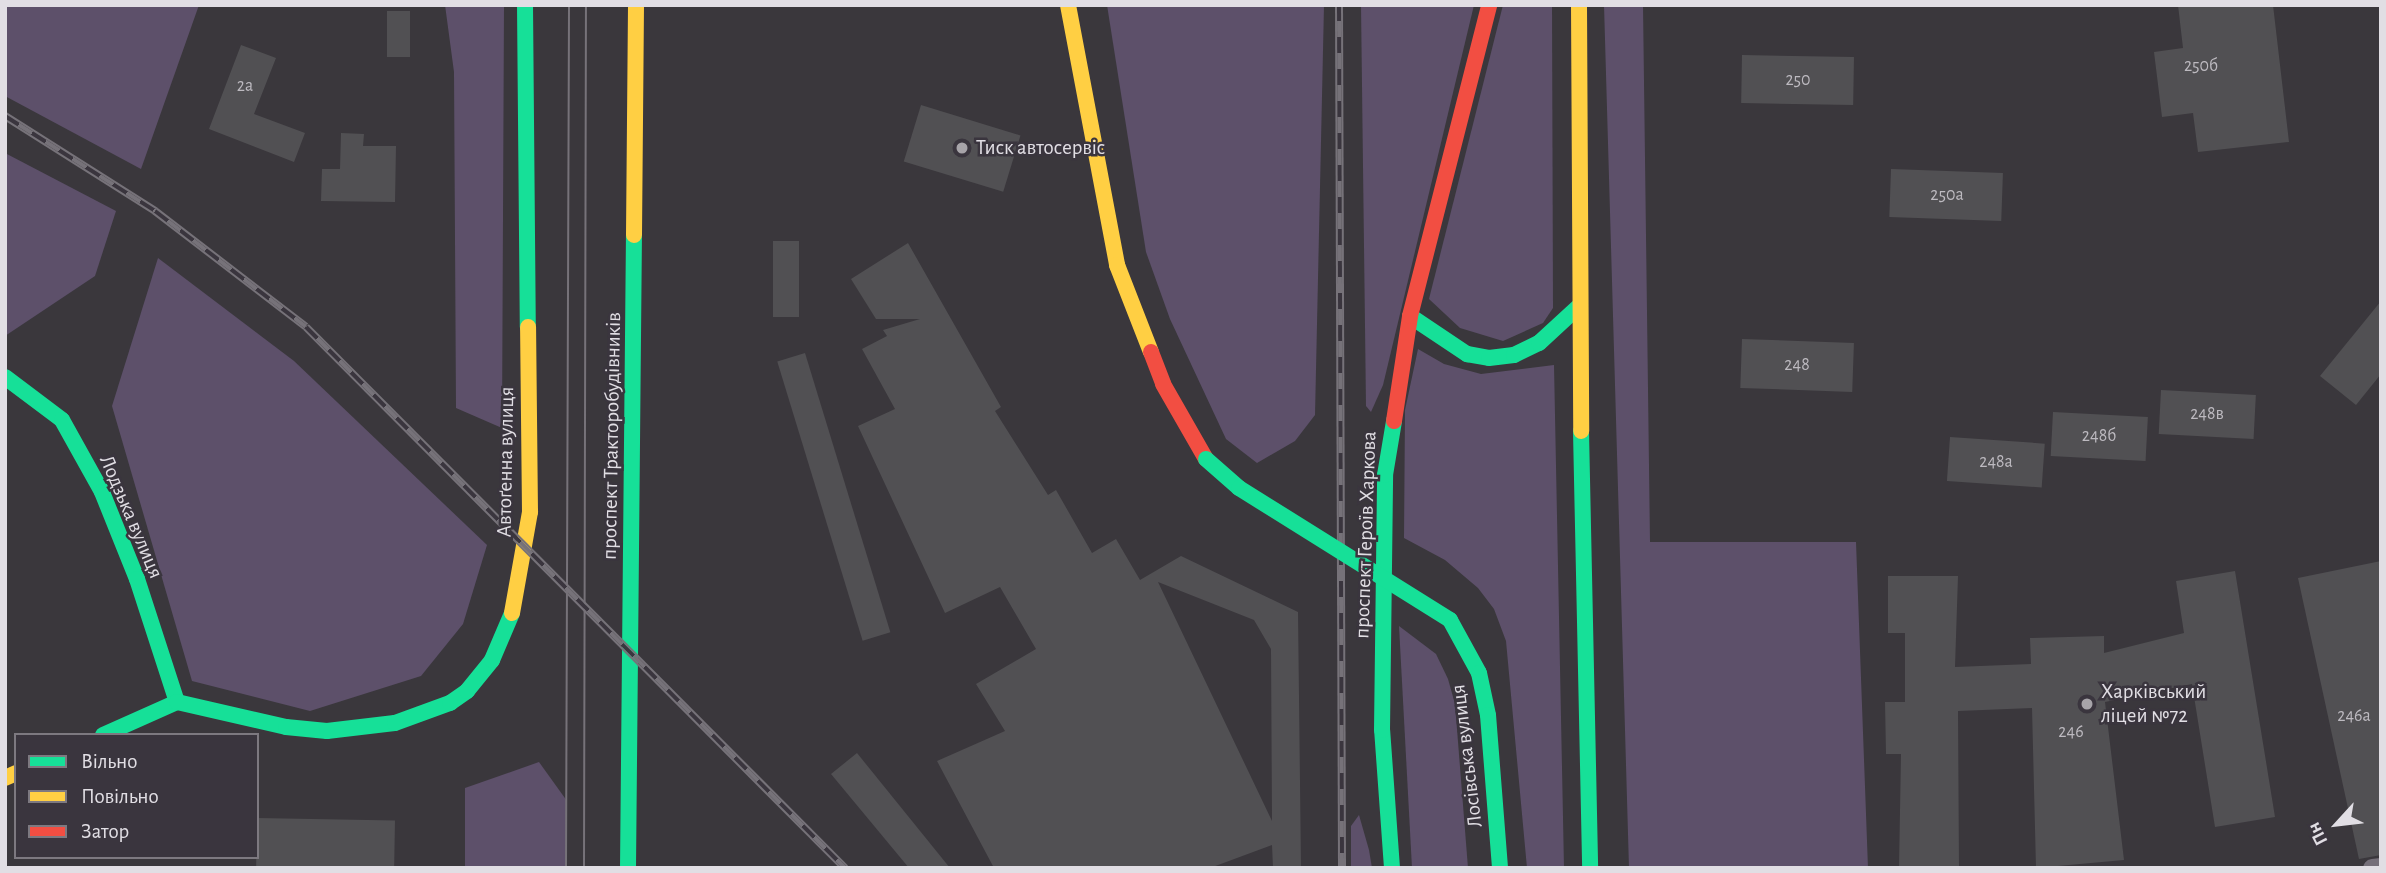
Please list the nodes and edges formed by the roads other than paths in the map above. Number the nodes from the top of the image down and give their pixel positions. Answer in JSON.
{"nodes":[{"id":1,"x":525,"y":5,"type":"edge"},
{"id":2,"x":636,"y":5,"type":"edge"},
{"id":3,"x":1068,"y":5,"type":"edge"},
{"id":4,"x":1489,"y":5,"type":"edge"},
{"id":5,"x":1573,"y":5,"type":"edge"},
{"id":6,"x":1579,"y":5,"type":"edge"},
{"id":7,"x":1580,"y":29,"type":"junction"},
{"id":8,"x":1578,"y":307,"type":"junction"},
{"id":9,"x":1409,"y":316,"type":"junction"},
{"id":10,"x":5,"y":377,"type":"edge"},
{"id":11,"x":177,"y":702,"type":"junction"},
{"id":12,"x":107,"y":733,"type":"edge"},
{"id":13,"x":2381,"y":867,"type":"edge"},
{"id":14,"x":628,"y":868,"type":"edge"},
{"id":15,"x":1392,"y":868,"type":"edge"},
{"id":16,"x":1500,"y":868,"type":"edge"},
{"id":17,"x":1590,"y":868,"type":"edge"},
{"id":18,"x":2372,"y":868,"type":"edge"}],
"edges":[{"from":1,"to":11,"type":"main road","name":"Автоґенна вулиця"},
{"from":2,"to":14,"type":"main road","name":"проспект Тракторобудівників"},
{"from":3,"to":16,"type":"main road","name":"Лосівська вулиця","bridge":true},
{"from":4,"to":9,"type":"main road","name":"проспект Героїв Харкова"},
{"from":5,"to":7,"type":"main road"},
{"from":6,"to":7,"type":"main road"},
{"from":7,"to":8,"type":"main road"},
{"from":8,"to":9,"type":"main road"},
{"from":8,"to":17,"type":"main road"},
{"from":9,"to":15,"type":"main road","name":"проспект Героїв Харкова"},
{"from":10,"to":11,"type":"main road","name":"Лодзька вулиця"},
{"from":11,"to":12,"type":"main road"},
{"from":13,"to":18,"type":"street"}]}
